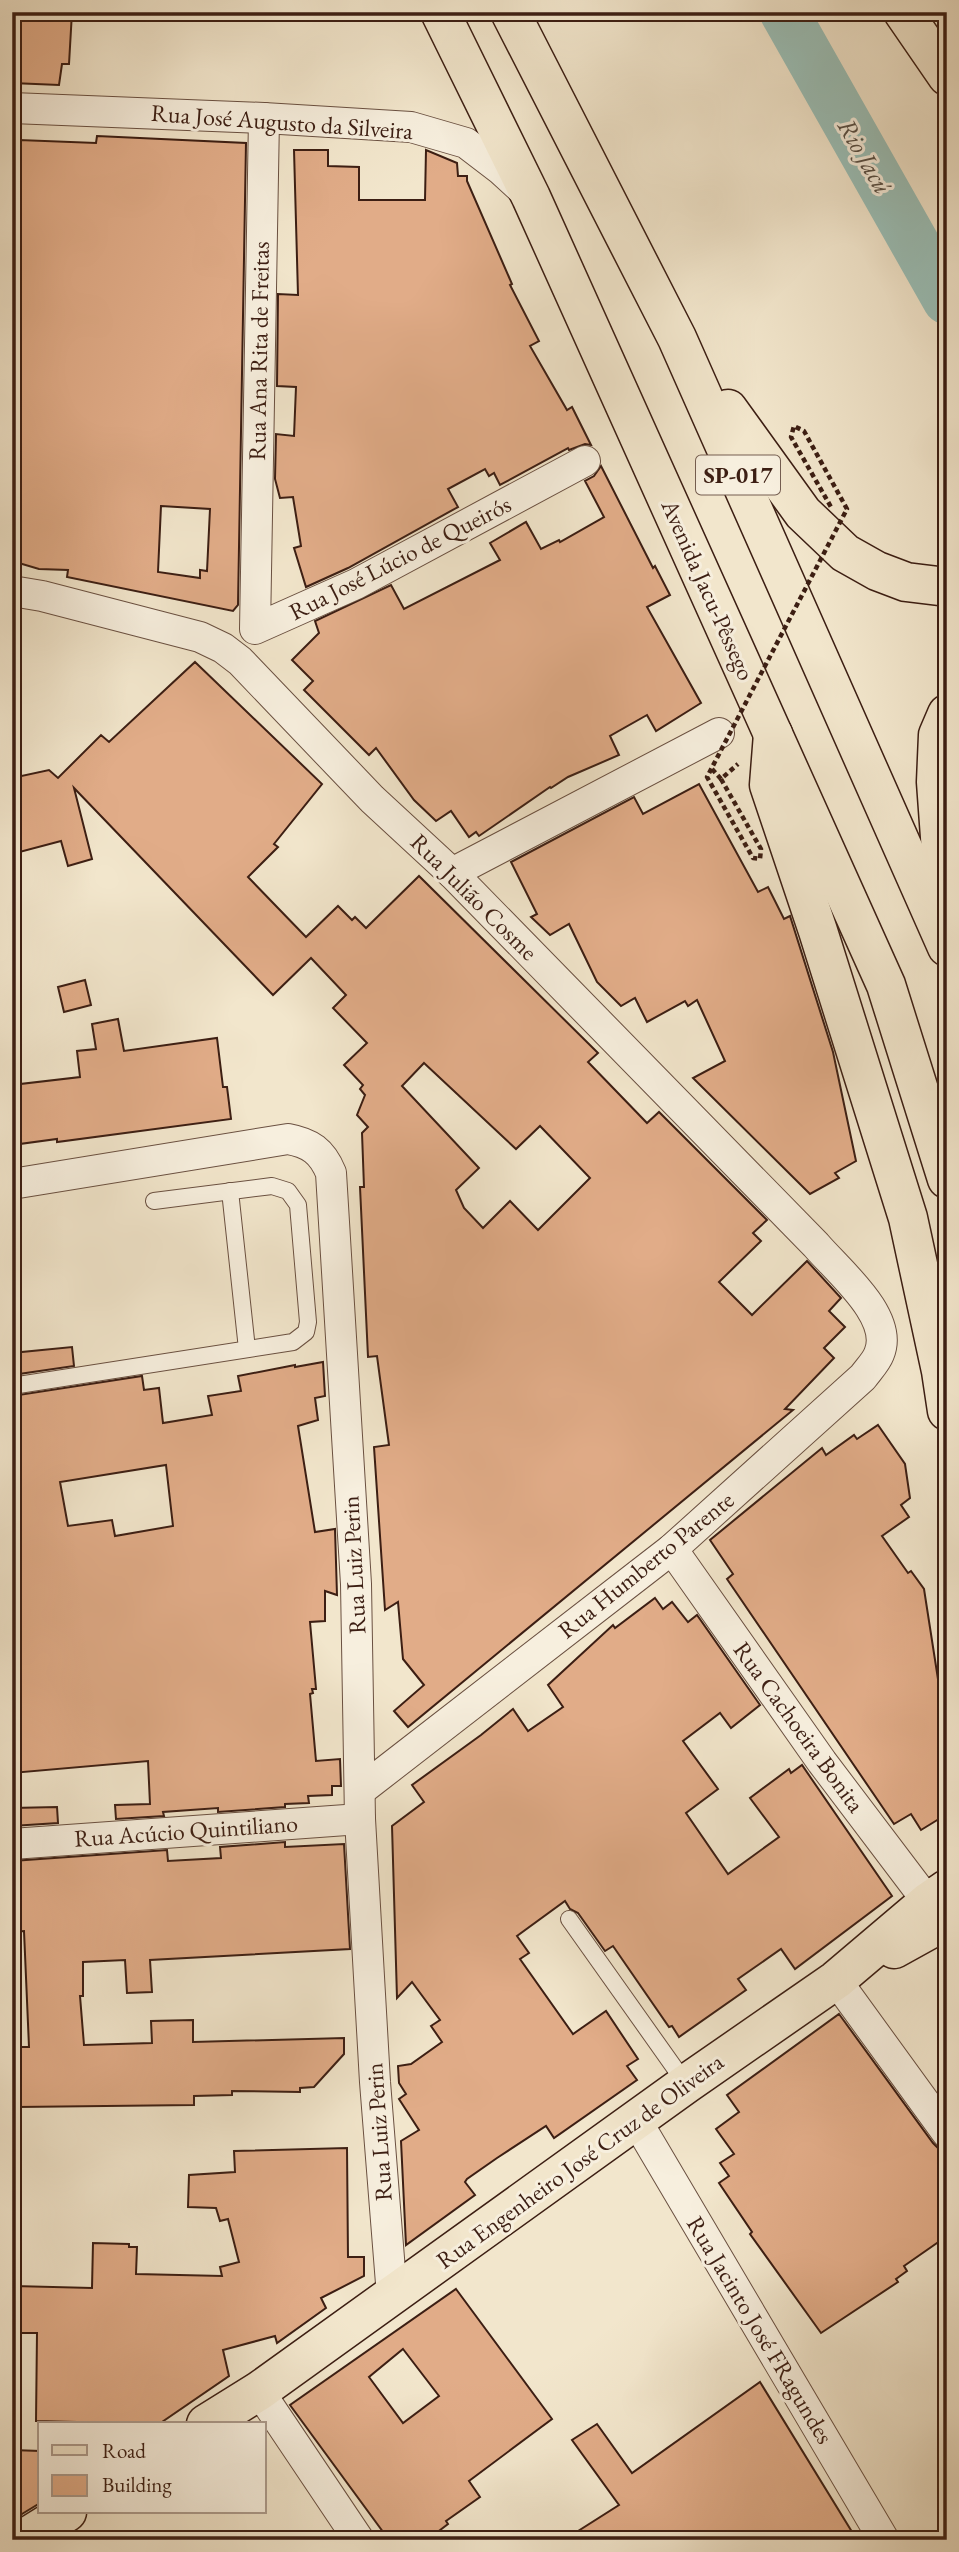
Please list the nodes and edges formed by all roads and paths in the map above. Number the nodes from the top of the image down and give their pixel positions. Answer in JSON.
{"nodes":[{"id":1,"x":440,"y":12,"type":"edge"},
{"id":2,"x":510,"y":12,"type":"edge"},
{"id":3,"x":903,"y":12,"type":"edge"},
{"id":4,"x":947,"y":76,"type":"edge"},
{"id":5,"x":12,"y":108,"type":"edge"},
{"id":6,"x":264,"y":118,"type":"junction"},
{"id":7,"x":531,"y":197,"type":"junction"},
{"id":8,"x":677,"y":338,"type":"junction"},
{"id":9,"x":584,"y":461,"type":"dead end"},
{"id":10,"x":831,"y":507,"type":"dead end"},
{"id":11,"x":255,"y":584,"type":"joint"},
{"id":12,"x":947,"y":587,"type":"edge"},
{"id":13,"x":12,"y":591,"type":"edge"},
{"id":14,"x":255,"y":629,"type":"junction"},
{"id":15,"x":223,"y":648,"type":"junction"},
{"id":16,"x":947,"y":714,"type":"edge"},
{"id":17,"x":719,"y":733,"type":"dead end"},
{"id":18,"x":773,"y":734,"type":"junction"},
{"id":19,"x":721,"y":779,"type":"dead end"},
{"id":20,"x":452,"y":873,"type":"junction"},
{"id":21,"x":947,"y":929,"type":"edge"},
{"id":22,"x":947,"y":947,"type":"edge"},
{"id":23,"x":945,"y":1173,"type":"edge"},
{"id":24,"x":12,"y":1184,"type":"edge"},
{"id":25,"x":230,"y":1191,"type":"junction"},
{"id":26,"x":154,"y":1201,"type":"dead end"},
{"id":27,"x":873,"y":1309,"type":"joint"},
{"id":28,"x":247,"y":1349,"type":"junction"},
{"id":29,"x":12,"y":1386,"type":"edge"},
{"id":30,"x":947,"y":1410,"type":"edge"},
{"id":31,"x":672,"y":1549,"type":"junction"},
{"id":32,"x":361,"y":1805,"type":"junction"},
{"id":33,"x":12,"y":1843,"type":"edge"},
{"id":34,"x":941,"y":1906,"type":"edge"},
{"id":35,"x":569,"y":1919,"type":"dead end"},
{"id":36,"x":836,"y":1980,"type":"junction"},
{"id":37,"x":686,"y":2084,"type":"junction"},
{"id":38,"x":636,"y":2120,"type":"junction"},
{"id":39,"x":947,"y":2133,"type":"edge"},
{"id":40,"x":392,"y":2296,"type":"junction"},
{"id":41,"x":259,"y":2391,"type":"junction"},
{"id":42,"x":209,"y":2422,"type":"edge"},
{"id":43,"x":64,"y":2514,"type":"edge"},
{"id":44,"x":23,"y":2540,"type":"edge"},
{"id":45,"x":359,"y":2540,"type":"edge"},
{"id":46,"x":884,"y":2540,"type":"edge"}],
"edges":[{"from":1,"to":7,"type":"main road","name":"Avenida Jacu-Pêssego","number":"SP-017"},
{"from":2,"to":8,"type":"main road","number":"SP-017"},
{"from":3,"to":4,"type":"main road"},
{"from":5,"to":6,"type":"street","name":"Rua José Augusto da Silveira"},
{"from":6,"to":7,"type":"street","name":"Rua José Augusto da Silveira"},
{"from":6,"to":11,"type":"street","name":"Rua Ana Rita de Freitas"},
{"from":7,"to":18,"type":"main road","name":"Avenida Jacu-Pêssego","number":"SP-017"},
{"from":8,"to":12,"type":"main road"},
{"from":8,"to":22,"type":"main road","number":"SP-017"},
{"from":9,"to":14,"type":"street","name":"Rua José Lúcio de Queirós"},
{"from":10,"to":19,"type":"path","bridge":true},
{"from":11,"to":14,"type":"street","name":"Rua José Lúcio de Queirós"},
{"from":13,"to":15,"type":"street","name":"Rua Julião Cosme"},
{"from":14,"to":15,"type":"street"},
{"from":15,"to":20,"type":"street","name":"Rua Julião Cosme"},
{"from":16,"to":21,"type":"main road"},
{"from":17,"to":20,"type":"street"},
{"from":18,"to":23,"type":"main road","name":"Avenida Jacu-Pêssego","number":"SP-017"},
{"from":18,"to":30,"type":"main road"},
{"from":20,"to":27,"type":"street","name":"Rua Julião Cosme"},
{"from":24,"to":32,"type":"street","name":"Rua Luiz Perin"},
{"from":25,"to":26,"type":"lane"},
{"from":25,"to":28,"type":"lane"},
{"from":25,"to":28,"type":"lane"},
{"from":27,"to":31,"type":"street","name":"Rua Humberto Parente"},
{"from":28,"to":29,"type":"lane"},
{"from":31,"to":32,"type":"street","name":"Rua Humberto Parente"},
{"from":31,"to":34,"type":"street","name":"Rua Cachoeira Bonita"},
{"from":32,"to":33,"type":"street","name":"Rua Acúcio Quintiliano"},
{"from":32,"to":40,"type":"street","name":"Rua Luiz Perin"},
{"from":34,"to":36,"type":"main road","name":"Rua Engenheiro José Cruz de Oliveira"},
{"from":35,"to":37,"type":"lane"},
{"from":36,"to":37,"type":"main road","name":"Rua Engenheiro José Cruz de Oliveira"},
{"from":36,"to":39,"type":"street"},
{"from":37,"to":38,"type":"main road","name":"Rua Engenheiro José Cruz de Oliveira"},
{"from":38,"to":40,"type":"main road","name":"Rua Engenheiro José Cruz de Oliveira"},
{"from":38,"to":46,"type":"street","name":"Rua Jacinto José FRagundes"},
{"from":40,"to":41,"type":"main road","name":"Rua Engenheiro José Cruz de Oliveira"},
{"from":41,"to":42,"type":"main road","name":"Rua Engenheiro José Cruz de Oliveira"},
{"from":41,"to":45,"type":"street"},
{"from":43,"to":44,"type":"main road"}]}
